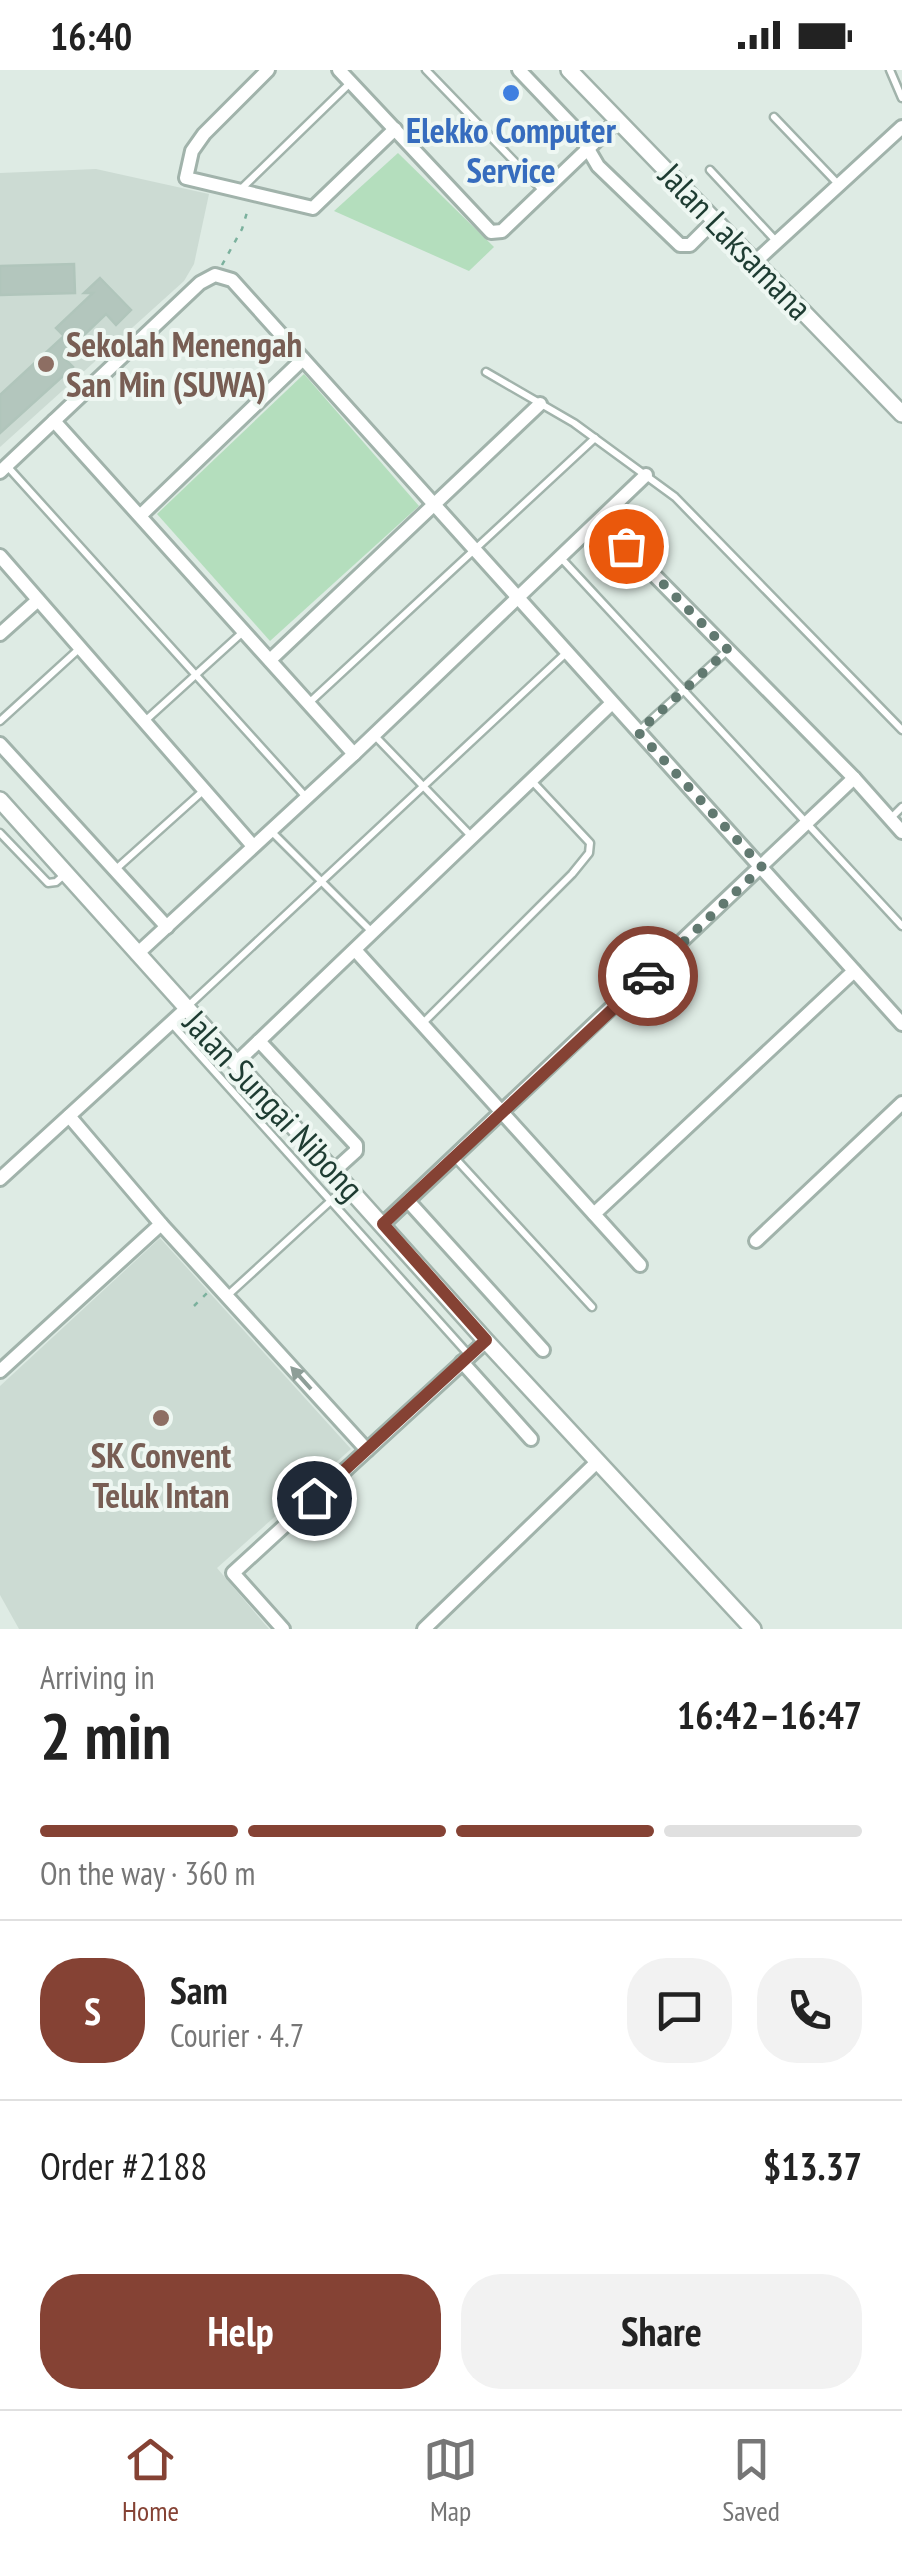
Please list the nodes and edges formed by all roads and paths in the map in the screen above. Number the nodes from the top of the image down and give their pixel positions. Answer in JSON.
{"nodes":[{"id":1,"x":268,"y":70,"type":"edge"},
{"id":2,"x":338,"y":70,"type":"edge"},
{"id":3,"x":426,"y":70,"type":"edge"},
{"id":4,"x":519,"y":70,"type":"edge"},
{"id":5,"x":569,"y":70,"type":"edge"},
{"id":6,"x":890,"y":70,"type":"edge"},
{"id":7,"x":350,"y":82,"type":"junction"},
{"id":8,"x":902,"y":98,"type":"edge"},
{"id":9,"x":774,"y":118,"type":"dead end"},
{"id":10,"x":618,"y":120,"type":"junction"},
{"id":11,"x":902,"y":127,"type":"edge"},
{"id":12,"x":395,"y":129,"type":"junction"},
{"id":13,"x":588,"y":150,"type":"junction"},
{"id":14,"x":710,"y":170,"type":"dead end"},
{"id":15,"x":839,"y":185,"type":"junction"},
{"id":16,"x":239,"y":190,"type":"junction"},
{"id":17,"x":543,"y":191,"type":"junction"},
{"id":18,"x":254,"y":194,"type":"junction"},
{"id":19,"x":716,"y":219,"type":"junction"},
{"id":20,"x":777,"y":242,"type":"junction"},
{"id":21,"x":756,"y":262,"type":"junction"},
{"id":22,"x":219,"y":276,"type":"junction"},
{"id":23,"x":303,"y":359,"type":"junction"},
{"id":24,"x":486,"y":372,"type":"dead end"},
{"id":25,"x":540,"y":404,"type":"junction"},
{"id":26,"x":902,"y":414,"type":"edge"},
{"id":27,"x":54,"y":421,"type":"junction"},
{"id":28,"x":595,"y":438,"type":"junction"},
{"id":29,"x":4,"y":469,"type":"edge"},
{"id":30,"x":646,"y":476,"type":"junction"},
{"id":31,"x":435,"y":506,"type":"junction"},
{"id":32,"x":142,"y":515,"type":"junction"},
{"id":33,"x":600,"y":520,"type":"junction"},
{"id":34,"x":473,"y":549,"type":"junction"},
{"id":35,"x":0,"y":556,"type":"edge"},
{"id":36,"x":560,"y":557,"type":"junction"},
{"id":37,"x":516,"y":598,"type":"junction"},
{"id":38,"x":38,"y":600,"type":"junction"},
{"id":39,"x":244,"y":630,"type":"junction"},
{"id":40,"x":0,"y":634,"type":"edge"},
{"id":41,"x":80,"y":648,"type":"junction"},
{"id":42,"x":728,"y":650,"type":"junction"},
{"id":43,"x":566,"y":653,"type":"junction"},
{"id":44,"x":270,"y":660,"type":"junction"},
{"id":45,"x":195,"y":676,"type":"junction"},
{"id":46,"x":685,"y":690,"type":"junction"},
{"id":47,"x":308,"y":703,"type":"junction"},
{"id":48,"x":612,"y":703,"type":"junction"},
{"id":49,"x":0,"y":721,"type":"edge"},
{"id":50,"x":145,"y":721,"type":"junction"},
{"id":51,"x":902,"y":730,"type":"edge"},
{"id":52,"x":638,"y":732,"type":"junction"},
{"id":53,"x":374,"y":735,"type":"junction"},
{"id":54,"x":0,"y":744,"type":"edge"},
{"id":55,"x":354,"y":754,"type":"junction"},
{"id":56,"x":854,"y":778,"type":"junction"},
{"id":57,"x":532,"y":782,"type":"junction"},
{"id":58,"x":423,"y":786,"type":"junction"},
{"id":59,"x":205,"y":790,"type":"junction"},
{"id":60,"x":307,"y":798,"type":"junction"},
{"id":61,"x":0,"y":800,"type":"edge"},
{"id":62,"x":902,"y":807,"type":"edge"},
{"id":63,"x":890,"y":818,"type":"junction"},
{"id":64,"x":808,"y":822,"type":"junction"},
{"id":65,"x":270,"y":831,"type":"junction"},
{"id":66,"x":902,"y":832,"type":"edge"},
{"id":67,"x":0,"y":833,"type":"edge"},
{"id":68,"x":474,"y":838,"type":"junction"},
{"id":69,"x":253,"y":846,"type":"junction"},
{"id":70,"x":762,"y":867,"type":"junction"},
{"id":71,"x":115,"y":870,"type":"junction"},
{"id":72,"x":66,"y":874,"type":"junction"},
{"id":73,"x":321,"y":882,"type":"junction"},
{"id":74,"x":902,"y":926,"type":"edge"},
{"id":75,"x":167,"y":927,"type":"junction"},
{"id":76,"x":374,"y":934,"type":"junction"},
{"id":77,"x":356,"y":951,"type":"junction"},
{"id":78,"x":136,"y":954,"type":"junction"},
{"id":79,"x":854,"y":971,"type":"junction"},
{"id":80,"x":186,"y":1008,"type":"junction"},
{"id":81,"x":171,"y":1022,"type":"junction"},
{"id":82,"x":423,"y":1023,"type":"junction"},
{"id":83,"x":902,"y":1024,"type":"edge"},
{"id":84,"x":260,"y":1041,"type":"junction"},
{"id":85,"x":237,"y":1062,"type":"junction"},
{"id":86,"x":902,"y":1103,"type":"edge"},
{"id":87,"x":502,"y":1114,"type":"junction"},
{"id":88,"x":69,"y":1116,"type":"junction"},
{"id":89,"x":455,"y":1158,"type":"junction"},
{"id":90,"x":335,"y":1170,"type":"junction"},
{"id":91,"x":0,"y":1178,"type":"edge"},
{"id":92,"x":348,"y":1185,"type":"junction"},
{"id":93,"x":331,"y":1200,"type":"junction"},
{"id":94,"x":408,"y":1202,"type":"junction"},
{"id":95,"x":594,"y":1214,"type":"junction"},
{"id":96,"x":161,"y":1224,"type":"junction"},
{"id":97,"x":383,"y":1224,"type":"junction"},
{"id":98,"x":756,"y":1241,"type":"dead end"},
{"id":99,"x":640,"y":1265,"type":"dead end"},
{"id":100,"x":216,"y":1284,"type":"junction"},
{"id":101,"x":227,"y":1296,"type":"junction"},
{"id":102,"x":194,"y":1306,"type":"dead end"},
{"id":103,"x":592,"y":1307,"type":"dead end"},
{"id":104,"x":486,"y":1340,"type":"junction"},
{"id":105,"x":543,"y":1350,"type":"dead end"},
{"id":106,"x":466,"y":1359,"type":"junction"},
{"id":107,"x":0,"y":1371,"type":"edge"},
{"id":108,"x":531,"y":1440,"type":"dead end"},
{"id":109,"x":367,"y":1450,"type":"junction"},
{"id":110,"x":598,"y":1461,"type":"junction"},
{"id":111,"x":283,"y":1629,"type":"edge"},
{"id":112,"x":424,"y":1629,"type":"edge"},
{"id":113,"x":754,"y":1629,"type":"edge"}],
"edges":[{"from":1,"to":16,"type":"street"},
{"from":2,"to":7,"type":"street"},
{"from":3,"to":17,"type":"lane"},
{"from":4,"to":13,"type":"street"},
{"from":5,"to":10,"type":"street","name":"Jalan Laksamana"},
{"from":6,"to":8,"type":"lane"},
{"from":7,"to":12,"type":"street"},
{"from":7,"to":16,"type":"lane"},
{"from":9,"to":15,"type":"lane"},
{"from":10,"to":13,"type":"street"},
{"from":10,"to":19,"type":"street","name":"Jalan Laksamana"},
{"from":11,"to":15,"type":"street"},
{"from":12,"to":17,"type":"street"},
{"from":12,"to":18,"type":"street"},
{"from":13,"to":17,"type":"street"},
{"from":13,"to":19,"type":"street"},
{"from":14,"to":20,"type":"lane"},
{"from":15,"to":20,"type":"street"},
{"from":16,"to":18,"type":"street"},
{"from":18,"to":22,"type":"path"},
{"from":19,"to":21,"type":"street","name":"Jalan Laksamana"},
{"from":20,"to":21,"type":"street"},
{"from":21,"to":26,"type":"street","name":"Jalan Laksamana"},
{"from":22,"to":23,"type":"street"},
{"from":22,"to":27,"type":"street"},
{"from":23,"to":31,"type":"street"},
{"from":23,"to":32,"type":"street"},
{"from":24,"to":25,"type":"lane"},
{"from":25,"to":28,"type":"lane"},
{"from":25,"to":31,"type":"street"},
{"from":27,"to":29,"type":"street"},
{"from":27,"to":32,"type":"street"},
{"from":28,"to":30,"type":"lane"},
{"from":28,"to":34,"type":"lane"},
{"from":29,"to":45,"type":"lane"},
{"from":30,"to":33,"type":"street"},
{"from":30,"to":51,"type":"lane"},
{"from":31,"to":34,"type":"street"},
{"from":31,"to":44,"type":"street"},
{"from":32,"to":39,"type":"street"},
{"from":33,"to":36,"type":"street"},
{"from":33,"to":42,"type":"street"},
{"from":34,"to":37,"type":"street"},
{"from":34,"to":47,"type":"lane"},
{"from":35,"to":38,"type":"street"},
{"from":36,"to":37,"type":"street"},
{"from":36,"to":46,"type":"lane"},
{"from":37,"to":43,"type":"street"},
{"from":37,"to":53,"type":"street"},
{"from":38,"to":40,"type":"street"},
{"from":38,"to":41,"type":"street"},
{"from":39,"to":44,"type":"street"},
{"from":39,"to":45,"type":"lane"},
{"from":41,"to":49,"type":"lane"},
{"from":41,"to":50,"type":"street"},
{"from":42,"to":46,"type":"lane"},
{"from":42,"to":56,"type":"street"},
{"from":43,"to":48,"type":"street"},
{"from":43,"to":58,"type":"lane"},
{"from":44,"to":47,"type":"street"},
{"from":45,"to":50,"type":"lane"},
{"from":45,"to":60,"type":"lane"},
{"from":46,"to":52,"type":"lane"},
{"from":46,"to":64,"type":"lane"},
{"from":47,"to":55,"type":"street"},
{"from":48,"to":52,"type":"street"},
{"from":48,"to":57,"type":"street"},
{"from":50,"to":59,"type":"street"},
{"from":52,"to":70,"type":"street"},
{"from":53,"to":55,"type":"street"},
{"from":53,"to":58,"type":"lane"},
{"from":54,"to":71,"type":"street"},
{"from":55,"to":60,"type":"street"},
{"from":56,"to":63,"type":"street"},
{"from":56,"to":64,"type":"street"},
{"from":57,"to":68,"type":"street"},
{"from":57,"to":82,"type":"lane"},
{"from":58,"to":68,"type":"lane"},
{"from":58,"to":73,"type":"lane"},
{"from":59,"to":69,"type":"street"},
{"from":59,"to":71,"type":"lane"},
{"from":60,"to":65,"type":"street"},
{"from":61,"to":72,"type":"street","name":"Jalan Sungai Nibong"},
{"from":62,"to":63,"type":"lane"},
{"from":63,"to":66,"type":"street"},
{"from":64,"to":70,"type":"street"},
{"from":64,"to":74,"type":"lane"},
{"from":65,"to":69,"type":"street"},
{"from":65,"to":73,"type":"lane"},
{"from":67,"to":72,"type":"lane"},
{"from":68,"to":76,"type":"street"},
{"from":69,"to":75,"type":"street"},
{"from":70,"to":79,"type":"street"},
{"from":70,"to":87,"type":"street"},
{"from":71,"to":75,"type":"street"},
{"from":72,"to":78,"type":"street","name":"Jalan Sungai Nibong"},
{"from":73,"to":76,"type":"lane"},
{"from":73,"to":80,"type":"lane"},
{"from":75,"to":78,"type":"street"},
{"from":76,"to":77,"type":"street"},
{"from":77,"to":82,"type":"street"},
{"from":77,"to":84,"type":"street"},
{"from":78,"to":80,"type":"street","name":"Jalan Sungai Nibong"},
{"from":79,"to":83,"type":"street"},
{"from":79,"to":95,"type":"street"},
{"from":80,"to":81,"type":"street"},
{"from":80,"to":85,"type":"street","name":"Jalan Sungai Nibong"},
{"from":81,"to":88,"type":"street"},
{"from":81,"to":93,"type":"lane"},
{"from":82,"to":87,"type":"street"},
{"from":84,"to":85,"type":"street"},
{"from":84,"to":90,"type":"street"},
{"from":85,"to":90,"type":"street","name":"Jalan Sungai Nibong"},
{"from":86,"to":98,"type":"street"},
{"from":87,"to":89,"type":"street"},
{"from":87,"to":95,"type":"street"},
{"from":88,"to":91,"type":"street"},
{"from":88,"to":96,"type":"street"},
{"from":89,"to":94,"type":"street"},
{"from":89,"to":103,"type":"lane"},
{"from":90,"to":92,"type":"street","name":"Jalan Sungai Nibong"},
{"from":92,"to":93,"type":"lane"},
{"from":92,"to":97,"type":"street","name":"Jalan Sungai Nibong"},
{"from":93,"to":101,"type":"lane"},
{"from":93,"to":106,"type":"lane"},
{"from":94,"to":97,"type":"street"},
{"from":94,"to":105,"type":"street"},
{"from":95,"to":99,"type":"street"},
{"from":96,"to":100,"type":"street"},
{"from":96,"to":107,"type":"street"},
{"from":97,"to":104,"type":"street","name":"Jalan Sungai Nibong"},
{"from":100,"to":101,"type":"street"},
{"from":100,"to":102,"type":"path"},
{"from":109,"to":101,"type":"street","one_way":true},
{"from":104,"to":106,"type":"street"},
{"from":104,"to":110,"type":"street","name":"Jalan Sungai Nibong"},
{"from":106,"to":108,"type":"street"},
{"from":106,"to":109,"type":"street"},
{"from":109,"to":111,"type":"street"},
{"from":110,"to":112,"type":"street"},
{"from":110,"to":113,"type":"street","name":"Jalan Sungai Nibong"}]}
